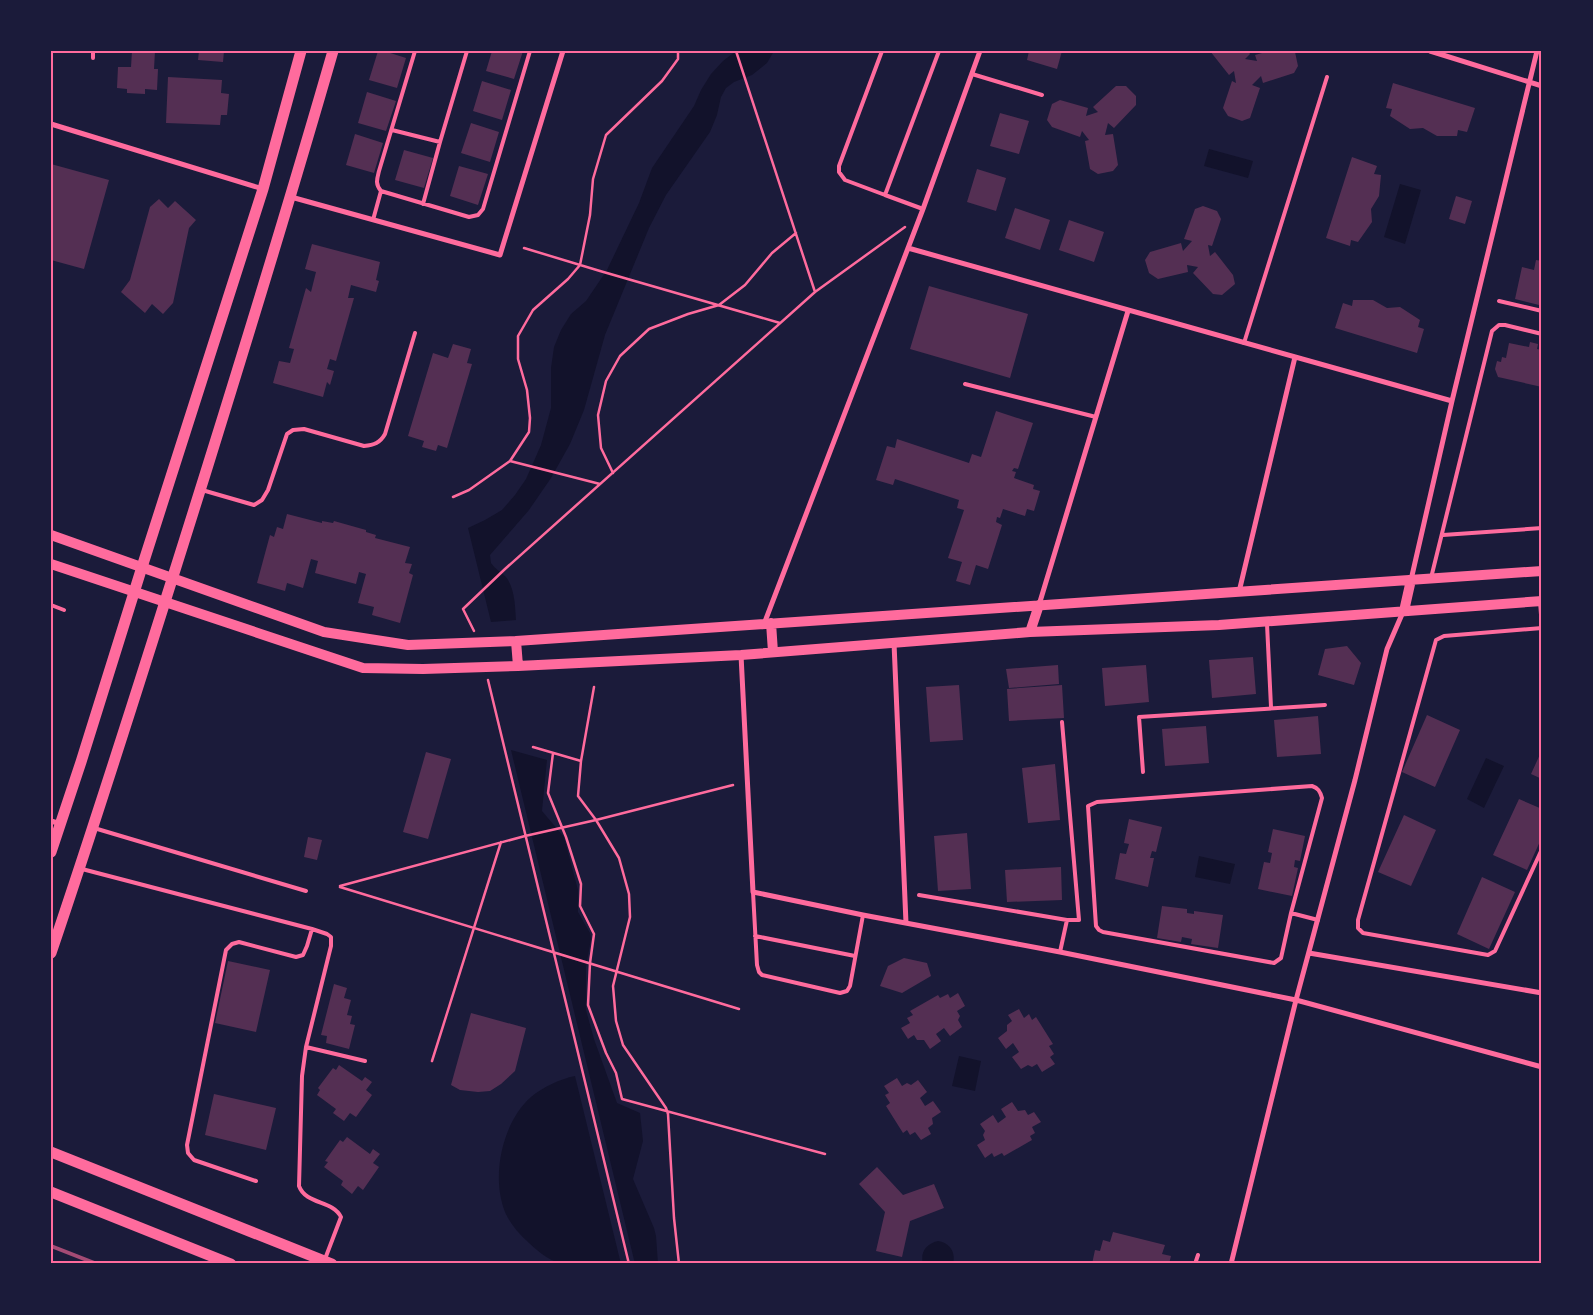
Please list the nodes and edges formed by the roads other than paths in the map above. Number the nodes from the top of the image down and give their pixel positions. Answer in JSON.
{"nodes":[{"id":1,"x":93,"y":51,"type":"edge"},
{"id":2,"x":301,"y":51,"type":"edge"},
{"id":3,"x":333,"y":51,"type":"edge"},
{"id":4,"x":415,"y":51,"type":"edge"},
{"id":5,"x":467,"y":51,"type":"edge"},
{"id":6,"x":530,"y":51,"type":"edge"},
{"id":7,"x":563,"y":51,"type":"edge"},
{"id":8,"x":882,"y":51,"type":"edge"},
{"id":9,"x":939,"y":51,"type":"edge"},
{"id":10,"x":980,"y":51,"type":"edge"},
{"id":11,"x":1430,"y":51,"type":"edge"},
{"id":12,"x":1536,"y":51,"type":"edge"},
{"id":13,"x":93,"y":58,"type":"dead end"},
{"id":14,"x":972,"y":74,"type":"junction"},
{"id":15,"x":1327,"y":77,"type":"dead end"},
{"id":16,"x":1529,"y":83,"type":"junction"},
{"id":17,"x":1542,"y":86,"type":"edge"},
{"id":18,"x":1042,"y":95,"type":"dead end"},
{"id":19,"x":51,"y":124,"type":"edge"},
{"id":20,"x":392,"y":130,"type":"junction"},
{"id":21,"x":440,"y":142,"type":"junction"},
{"id":22,"x":263,"y":189,"type":"junction"},
{"id":23,"x":381,"y":191,"type":"junction"},
{"id":24,"x":885,"y":195,"type":"junction"},
{"id":25,"x":291,"y":197,"type":"junction"},
{"id":26,"x":422,"y":204,"type":"junction"},
{"id":27,"x":923,"y":209,"type":"junction"},
{"id":28,"x":373,"y":220,"type":"junction"},
{"id":29,"x":908,"y":248,"type":"junction"},
{"id":30,"x":1500,"y":301,"type":"dead end"},
{"id":31,"x":1128,"y":311,"type":"junction"},
{"id":32,"x":1542,"y":311,"type":"edge"},
{"id":33,"x":415,"y":333,"type":"dead end"},
{"id":34,"x":1542,"y":334,"type":"edge"},
{"id":35,"x":1244,"y":343,"type":"junction"},
{"id":36,"x":1295,"y":357,"type":"junction"},
{"id":37,"x":965,"y":384,"type":"dead end"},
{"id":38,"x":1452,"y":401,"type":"junction"},
{"id":39,"x":1096,"y":416,"type":"junction"},
{"id":40,"x":200,"y":490,"type":"junction"},
{"id":41,"x":1542,"y":528,"type":"edge"},
{"id":42,"x":51,"y":535,"type":"edge"},
{"id":43,"x":1443,"y":535,"type":"junction"},
{"id":44,"x":51,"y":564,"type":"edge"},
{"id":45,"x":142,"y":567,"type":"junction"},
{"id":46,"x":1542,"y":571,"type":"edge"},
{"id":47,"x":173,"y":577,"type":"junction"},
{"id":48,"x":1431,"y":578,"type":"junction"},
{"id":49,"x":1411,"y":580,"type":"junction"},
{"id":50,"x":1239,"y":592,"type":"junction"},
{"id":51,"x":135,"y":593,"type":"junction"},
{"id":52,"x":1541,"y":601,"type":"edge"},
{"id":53,"x":165,"y":603,"type":"junction"},
{"id":54,"x":51,"y":605,"type":"edge"},
{"id":55,"x":1039,"y":605,"type":"junction"},
{"id":56,"x":64,"y":610,"type":"dead end"},
{"id":57,"x":1404,"y":611,"type":"junction"},
{"id":58,"x":1267,"y":622,"type":"junction"},
{"id":59,"x":768,"y":623,"type":"junction"},
{"id":60,"x":1542,"y":628,"type":"edge"},
{"id":61,"x":1030,"y":632,"type":"junction"},
{"id":62,"x":516,"y":641,"type":"junction"},
{"id":63,"x":894,"y":643,"type":"junction"},
{"id":64,"x":773,"y":652,"type":"junction"},
{"id":65,"x":741,"y":655,"type":"junction"},
{"id":66,"x":518,"y":666,"type":"junction"},
{"id":67,"x":1325,"y":705,"type":"dead end"},
{"id":68,"x":1271,"y":707,"type":"junction"},
{"id":69,"x":1062,"y":722,"type":"dead end"},
{"id":70,"x":1143,"y":772,"type":"dead end"},
{"id":71,"x":56,"y":822,"type":"edge"},
{"id":72,"x":93,"y":828,"type":"junction"},
{"id":73,"x":1542,"y":849,"type":"edge"},
{"id":74,"x":51,"y":852,"type":"edge"},
{"id":75,"x":80,"y":868,"type":"junction"},
{"id":76,"x":306,"y":890,"type":"dead end"},
{"id":77,"x":753,"y":892,"type":"junction"},
{"id":78,"x":919,"y":895,"type":"dead end"},
{"id":79,"x":1291,"y":913,"type":"junction"},
{"id":80,"x":863,"y":915,"type":"junction"},
{"id":81,"x":1067,"y":920,"type":"junction"},
{"id":82,"x":1318,"y":920,"type":"junction"},
{"id":83,"x":906,"y":923,"type":"junction"},
{"id":84,"x":312,"y":929,"type":"junction"},
{"id":85,"x":755,"y":936,"type":"junction"},
{"id":86,"x":1060,"y":952,"type":"junction"},
{"id":87,"x":51,"y":953,"type":"edge"},
{"id":88,"x":1309,"y":953,"type":"junction"},
{"id":89,"x":855,"y":956,"type":"junction"},
{"id":90,"x":1542,"y":993,"type":"edge"},
{"id":91,"x":1296,"y":1000,"type":"junction"},
{"id":92,"x":306,"y":1047,"type":"junction"},
{"id":93,"x":365,"y":1061,"type":"dead end"},
{"id":94,"x":1542,"y":1068,"type":"edge"},
{"id":95,"x":51,"y":1152,"type":"edge"},
{"id":96,"x":256,"y":1180,"type":"dead end"},
{"id":97,"x":51,"y":1192,"type":"edge"},
{"id":98,"x":1198,"y":1255,"type":"dead end"},
{"id":99,"x":328,"y":1262,"type":"edge"},
{"id":100,"x":231,"y":1264,"type":"edge"},
{"id":101,"x":1196,"y":1264,"type":"edge"},
{"id":102,"x":1231,"y":1264,"type":"edge"}],
"edges":[{"from":1,"to":13,"type":"lane"},
{"from":2,"to":22,"type":"main road"},
{"from":3,"to":25,"type":"main road"},
{"from":4,"to":20,"type":"lane"},
{"from":5,"to":21,"type":"lane"},
{"from":6,"to":26,"type":"lane"},
{"from":7,"to":28,"type":"street"},
{"from":8,"to":24,"type":"lane"},
{"from":9,"to":24,"type":"lane"},
{"from":10,"to":14,"type":"street"},
{"from":11,"to":16,"type":"street"},
{"from":12,"to":16,"type":"street"},
{"from":14,"to":18,"type":"lane"},
{"from":14,"to":27,"type":"street"},
{"from":15,"to":35,"type":"lane"},
{"from":16,"to":17,"type":"street"},
{"from":16,"to":38,"type":"street"},
{"from":19,"to":22,"type":"street"},
{"from":20,"to":21,"type":"lane"},
{"from":20,"to":23,"type":"lane"},
{"from":21,"to":26,"type":"lane"},
{"from":22,"to":45,"type":"main road"},
{"from":23,"to":26,"type":"lane"},
{"from":23,"to":28,"type":"lane"},
{"from":24,"to":27,"type":"lane"},
{"from":25,"to":28,"type":"street"},
{"from":25,"to":40,"type":"main road"},
{"from":27,"to":29,"type":"street"},
{"from":29,"to":31,"type":"street"},
{"from":29,"to":59,"type":"street"},
{"from":30,"to":32,"type":"lane"},
{"from":31,"to":35,"type":"street"},
{"from":31,"to":39,"type":"street"},
{"from":33,"to":40,"type":"lane"},
{"from":34,"to":43,"type":"lane"},
{"from":35,"to":36,"type":"street"},
{"from":36,"to":38,"type":"street"},
{"from":36,"to":50,"type":"street"},
{"from":37,"to":39,"type":"lane"},
{"from":38,"to":49,"type":"street"},
{"from":39,"to":55,"type":"street"},
{"from":40,"to":47,"type":"main road"},
{"from":41,"to":43,"type":"lane"},
{"from":42,"to":45,"type":"main road"},
{"from":43,"to":48,"type":"lane"},
{"from":44,"to":51,"type":"main road"},
{"from":45,"to":47,"type":"main road"},
{"from":45,"to":51,"type":"main road"},
{"from":46,"to":48,"type":"main road"},
{"from":47,"to":53,"type":"main road"},
{"from":47,"to":62,"type":"main road"},
{"from":48,"to":49,"type":"main road"},
{"from":49,"to":50,"type":"main road"},
{"from":49,"to":57,"type":"main road"},
{"from":50,"to":55,"type":"main road"},
{"from":51,"to":53,"type":"main road"},
{"from":51,"to":71,"type":"main road"},
{"from":52,"to":57,"type":"main road"},
{"from":52,"to":60,"type":"lane"},
{"from":53,"to":66,"type":"main road"},
{"from":53,"to":72,"type":"main road"},
{"from":54,"to":56,"type":"lane"},
{"from":55,"to":59,"type":"main road"},
{"from":55,"to":61,"type":"main road"},
{"from":57,"to":58,"type":"main road"},
{"from":57,"to":82,"type":"street"},
{"from":58,"to":61,"type":"main road"},
{"from":58,"to":68,"type":"lane"},
{"from":59,"to":62,"type":"main road"},
{"from":59,"to":64,"type":"main road"},
{"from":60,"to":73,"type":"lane"},
{"from":61,"to":63,"type":"main road"},
{"from":62,"to":66,"type":"main road"},
{"from":63,"to":64,"type":"main road"},
{"from":63,"to":83,"type":"street"},
{"from":64,"to":65,"type":"main road"},
{"from":65,"to":66,"type":"main road"},
{"from":65,"to":77,"type":"street"},
{"from":67,"to":68,"type":"lane"},
{"from":68,"to":70,"type":"lane"},
{"from":69,"to":81,"type":"lane"},
{"from":71,"to":74,"type":"main road"},
{"from":72,"to":75,"type":"main road"},
{"from":72,"to":76,"type":"lane"},
{"from":75,"to":84,"type":"lane"},
{"from":75,"to":87,"type":"main road"},
{"from":77,"to":80,"type":"street"},
{"from":77,"to":85,"type":"lane"},
{"from":78,"to":81,"type":"lane"},
{"from":79,"to":79,"type":"lane"},
{"from":79,"to":82,"type":"lane"},
{"from":80,"to":83,"type":"street"},
{"from":80,"to":89,"type":"lane"},
{"from":81,"to":86,"type":"lane"},
{"from":82,"to":88,"type":"street"},
{"from":83,"to":86,"type":"street"},
{"from":84,"to":92,"type":"lane"},
{"from":84,"to":96,"type":"lane"},
{"from":85,"to":89,"type":"lane"},
{"from":85,"to":89,"type":"lane"},
{"from":86,"to":91,"type":"street"},
{"from":88,"to":90,"type":"street"},
{"from":88,"to":91,"type":"street"},
{"from":91,"to":94,"type":"street"},
{"from":91,"to":102,"type":"street"},
{"from":92,"to":93,"type":"lane"},
{"from":92,"to":99,"type":"lane"},
{"from":95,"to":99,"type":"main road"},
{"from":97,"to":100,"type":"main road"},
{"from":98,"to":101,"type":"lane"}]}
